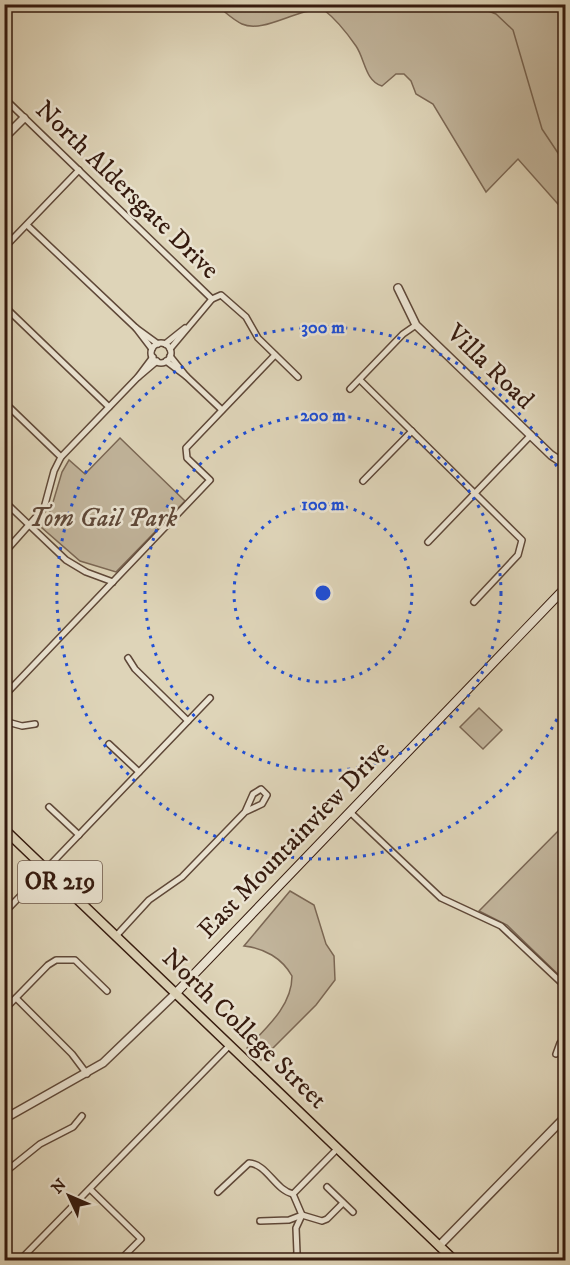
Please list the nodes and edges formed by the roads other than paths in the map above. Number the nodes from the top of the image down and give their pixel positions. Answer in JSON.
{"nodes":[{"id":1,"x":4,"y":98,"type":"edge"},
{"id":2,"x":24,"y":117,"type":"junction"},
{"id":3,"x":4,"y":138,"type":"edge"},
{"id":4,"x":79,"y":170,"type":"junction"},
{"id":5,"x":27,"y":225,"type":"junction"},
{"id":6,"x":4,"y":248,"type":"edge"},
{"id":7,"x":398,"y":288,"type":"dead end"},
{"id":8,"x":212,"y":299,"type":"junction"},
{"id":9,"x":4,"y":306,"type":"edge"},
{"id":10,"x":416,"y":325,"type":"junction"},
{"id":11,"x":136,"y":328,"type":"junction"},
{"id":12,"x":158,"y":344,"type":"junction"},
{"id":13,"x":168,"y":346,"type":"junction"},
{"id":14,"x":152,"y":349,"type":"junction"},
{"id":15,"x":275,"y":355,"type":"junction"},
{"id":16,"x":170,"y":356,"type":"junction"},
{"id":17,"x":155,"y":359,"type":"junction"},
{"id":18,"x":166,"y":361,"type":"junction"},
{"id":19,"x":186,"y":376,"type":"junction"},
{"id":20,"x":298,"y":377,"type":"dead end"},
{"id":21,"x":360,"y":380,"type":"junction"},
{"id":22,"x":350,"y":389,"type":"dead end"},
{"id":23,"x":4,"y":402,"type":"edge"},
{"id":24,"x":109,"y":407,"type":"junction"},
{"id":25,"x":222,"y":410,"type":"junction"},
{"id":26,"x":412,"y":431,"type":"junction"},
{"id":27,"x":531,"y":435,"type":"junction"},
{"id":28,"x":61,"y":457,"type":"junction"},
{"id":29,"x":566,"y":465,"type":"edge"},
{"id":30,"x":363,"y":481,"type":"dead end"},
{"id":31,"x":476,"y":493,"type":"junction"},
{"id":32,"x":4,"y":501,"type":"edge"},
{"id":33,"x":31,"y":526,"type":"junction"},
{"id":34,"x":428,"y":542,"type":"dead end"},
{"id":35,"x":4,"y":554,"type":"edge"},
{"id":36,"x":113,"y":582,"type":"junction"},
{"id":37,"x":566,"y":587,"type":"edge"},
{"id":38,"x":474,"y":602,"type":"dead end"},
{"id":39,"x":128,"y":658,"type":"dead end"},
{"id":40,"x":5,"y":695,"type":"edge"},
{"id":41,"x":210,"y":698,"type":"dead end"},
{"id":42,"x":4,"y":721,"type":"edge"},
{"id":43,"x":188,"y":721,"type":"junction"},
{"id":44,"x":35,"y":724,"type":"dead end"},
{"id":45,"x":109,"y":744,"type":"dead end"},
{"id":46,"x":139,"y":772,"type":"junction"},
{"id":47,"x":49,"y":807,"type":"dead end"},
{"id":48,"x":245,"y":812,"type":"junction"},
{"id":49,"x":350,"y":812,"type":"junction"},
{"id":50,"x":4,"y":829,"type":"edge"},
{"id":51,"x":79,"y":834,"type":"junction"},
{"id":52,"x":46,"y":869,"type":"junction"},
{"id":53,"x":4,"y":914,"type":"edge"},
{"id":54,"x":116,"y":936,"type":"junction"},
{"id":55,"x":566,"y":987,"type":"edge"},
{"id":56,"x":107,"y":991,"type":"dead end"},
{"id":57,"x":176,"y":993,"type":"junction"},
{"id":58,"x":16,"y":998,"type":"junction"},
{"id":59,"x":4,"y":1010,"type":"edge"},
{"id":60,"x":566,"y":1037,"type":"edge"},
{"id":61,"x":230,"y":1045,"type":"junction"},
{"id":62,"x":556,"y":1054,"type":"dead end"},
{"id":63,"x":87,"y":1074,"type":"junction"},
{"id":64,"x":82,"y":1116,"type":"dead end"},
{"id":65,"x":566,"y":1116,"type":"edge"},
{"id":66,"x":4,"y":1119,"type":"edge"},
{"id":67,"x":338,"y":1148,"type":"junction"},
{"id":68,"x":4,"y":1173,"type":"edge"},
{"id":69,"x":327,"y":1187,"type":"dead end"},
{"id":70,"x":91,"y":1190,"type":"junction"},
{"id":71,"x":218,"y":1192,"type":"dead end"},
{"id":72,"x":293,"y":1194,"type":"junction"},
{"id":73,"x":344,"y":1203,"type":"junction"},
{"id":74,"x":353,"y":1212,"type":"dead end"},
{"id":75,"x":302,"y":1215,"type":"junction"},
{"id":76,"x":260,"y":1221,"type":"dead end"},
{"id":77,"x":440,"y":1246,"type":"junction"},
{"id":78,"x":21,"y":1260,"type":"edge"},
{"id":79,"x":120,"y":1260,"type":"edge"},
{"id":80,"x":293,"y":1260,"type":"edge"},
{"id":81,"x":454,"y":1260,"type":"edge"}],
"edges":[{"from":1,"to":2,"type":"street","name":"North Aldersgate Drive"},
{"from":2,"to":3,"type":"street"},
{"from":2,"to":4,"type":"street","name":"North Aldersgate Drive"},
{"from":4,"to":5,"type":"street"},
{"from":4,"to":8,"type":"street","name":"North Aldersgate Drive"},
{"from":5,"to":6,"type":"street"},
{"from":5,"to":11,"type":"street"},
{"from":7,"to":10,"type":"street","name":"Villa Road"},
{"from":8,"to":13,"type":"street"},
{"from":8,"to":15,"type":"street","name":"North Aldersgate Drive"},
{"from":9,"to":24,"type":"street"},
{"from":10,"to":21,"type":"street"},
{"from":10,"to":27,"type":"street","name":"Villa Road"},
{"from":11,"to":12,"type":"street"},
{"from":11,"to":14,"type":"street"},
{"from":12,"to":13,"type":"street"},
{"from":12,"to":14,"type":"street"},
{"from":13,"to":16,"type":"street"},
{"from":14,"to":17,"type":"street"},
{"from":15,"to":20,"type":"street","name":"North Aldersgate Drive"},
{"from":15,"to":25,"type":"street"},
{"from":16,"to":18,"type":"street"},
{"from":16,"to":19,"type":"street"},
{"from":17,"to":18,"type":"street"},
{"from":17,"to":24,"type":"street"},
{"from":18,"to":19,"type":"street"},
{"from":19,"to":25,"type":"street"},
{"from":21,"to":22,"type":"street"},
{"from":21,"to":26,"type":"street"},
{"from":23,"to":28,"type":"street"},
{"from":24,"to":28,"type":"street"},
{"from":25,"to":36,"type":"street"},
{"from":26,"to":30,"type":"street"},
{"from":26,"to":31,"type":"street"},
{"from":27,"to":29,"type":"street","name":"Villa Road"},
{"from":27,"to":31,"type":"street"},
{"from":28,"to":33,"type":"street"},
{"from":31,"to":34,"type":"street"},
{"from":31,"to":38,"type":"street"},
{"from":32,"to":33,"type":"street"},
{"from":33,"to":35,"type":"street"},
{"from":33,"to":36,"type":"street"},
{"from":36,"to":40,"type":"street"},
{"from":37,"to":49,"type":"main road","name":"East Mountainview Drive"},
{"from":39,"to":43,"type":"street"},
{"from":41,"to":43,"type":"street"},
{"from":42,"to":44,"type":"street"},
{"from":43,"to":46,"type":"street"},
{"from":45,"to":46,"type":"street"},
{"from":46,"to":51,"type":"street"},
{"from":47,"to":51,"type":"street"},
{"from":48,"to":48,"type":"street"},
{"from":48,"to":54,"type":"street"},
{"from":49,"to":55,"type":"street"},
{"from":49,"to":57,"type":"main road","name":"East Mountainview Drive"},
{"from":50,"to":52,"type":"main road","name":"North College Street","number":"OR 219"},
{"from":51,"to":52,"type":"street"},
{"from":52,"to":53,"type":"street"},
{"from":52,"to":54,"type":"main road","name":"North College Street","number":"OR 219"},
{"from":54,"to":57,"type":"main road","name":"North College Street","number":"OR 219"},
{"from":56,"to":58,"type":"street"},
{"from":57,"to":61,"type":"main road","name":"North College Street","number":"OR 219"},
{"from":57,"to":63,"type":"street","name":"East Mountainview Drive"},
{"from":58,"to":59,"type":"street"},
{"from":58,"to":63,"type":"street"},
{"from":60,"to":62,"type":"street"},
{"from":61,"to":67,"type":"main road","name":"North College Street","number":"OR 219"},
{"from":61,"to":70,"type":"street"},
{"from":63,"to":66,"type":"street","name":"East Mountainview Drive"},
{"from":64,"to":68,"type":"street"},
{"from":65,"to":77,"type":"street"},
{"from":67,"to":72,"type":"street"},
{"from":67,"to":77,"type":"main road","name":"North College Street","number":"OR 219"},
{"from":69,"to":73,"type":"street"},
{"from":70,"to":78,"type":"street"},
{"from":70,"to":79,"type":"street"},
{"from":71,"to":72,"type":"street"},
{"from":72,"to":75,"type":"street"},
{"from":73,"to":74,"type":"street"},
{"from":73,"to":75,"type":"street"},
{"from":75,"to":76,"type":"street"},
{"from":75,"to":80,"type":"street"},
{"from":77,"to":81,"type":"main road","name":"North College Street","number":"OR 219"}]}
